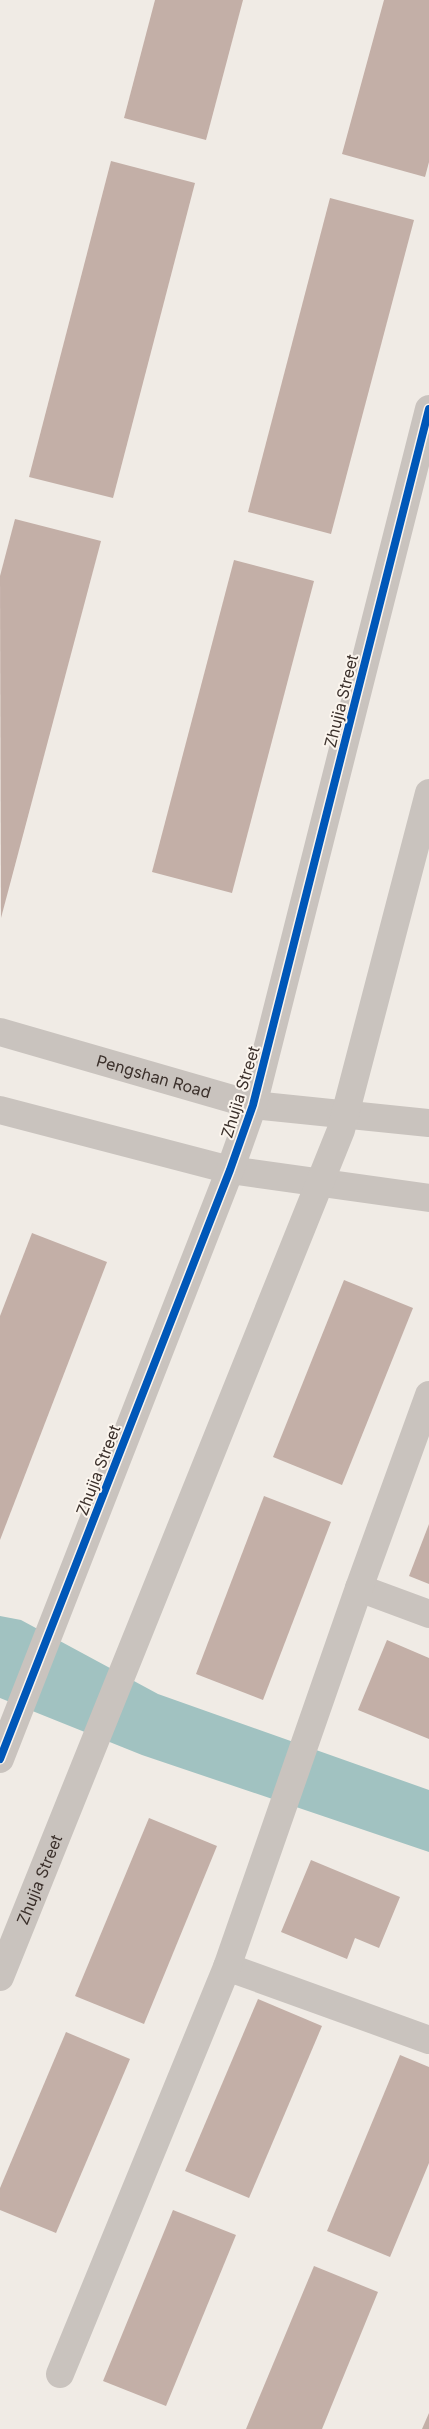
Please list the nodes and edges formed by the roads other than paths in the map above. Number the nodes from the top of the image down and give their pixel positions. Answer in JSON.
{"nodes":[{"id":1,"x":429,"y":409,"type":"edge"},
{"id":2,"x":429,"y":793,"type":"edge"},
{"id":3,"x":0,"y":1032,"type":"edge"},
{"id":4,"x":253,"y":1105,"type":"junction"},
{"id":5,"x":0,"y":1110,"type":"edge"},
{"id":6,"x":345,"y":1114,"type":"junction"},
{"id":7,"x":429,"y":1123,"type":"edge"},
{"id":8,"x":230,"y":1170,"type":"junction"},
{"id":9,"x":322,"y":1182,"type":"junction"},
{"id":10,"x":429,"y":1198,"type":"edge"},
{"id":11,"x":429,"y":1395,"type":"edge"},
{"id":12,"x":359,"y":1588,"type":"junction"},
{"id":13,"x":429,"y":1614,"type":"edge"},
{"id":14,"x":0,"y":1759,"type":"edge"},
{"id":15,"x":227,"y":1967,"type":"junction"},
{"id":16,"x":0,"y":1977,"type":"edge"},
{"id":17,"x":429,"y":2040,"type":"edge"},
{"id":18,"x":60,"y":2374,"type":"dead end"}],
"edges":[{"from":1,"to":4,"type":"street","name":"Zhujia Street"},
{"from":2,"to":6,"type":"street","name":"Zhujia Street"},
{"from":3,"to":4,"type":"street","name":"Pengshan Road"},
{"from":4,"to":6,"type":"street","name":"Pengshan Road"},
{"from":4,"to":8,"type":"street","name":"Zhujia Street"},
{"from":5,"to":8,"type":"street"},
{"from":6,"to":7,"type":"street","name":"Pengshan Road"},
{"from":6,"to":9,"type":"street","name":"Zhujia Street"},
{"from":8,"to":9,"type":"street"},
{"from":8,"to":14,"type":"street","name":"Zhujia Street"},
{"from":9,"to":10,"type":"street"},
{"from":9,"to":16,"type":"street","name":"Zhujia Street"},
{"from":11,"to":12,"type":"street"},
{"from":12,"to":13,"type":"street"},
{"from":12,"to":15,"type":"street"},
{"from":15,"to":17,"type":"street"},
{"from":15,"to":18,"type":"street"}]}
